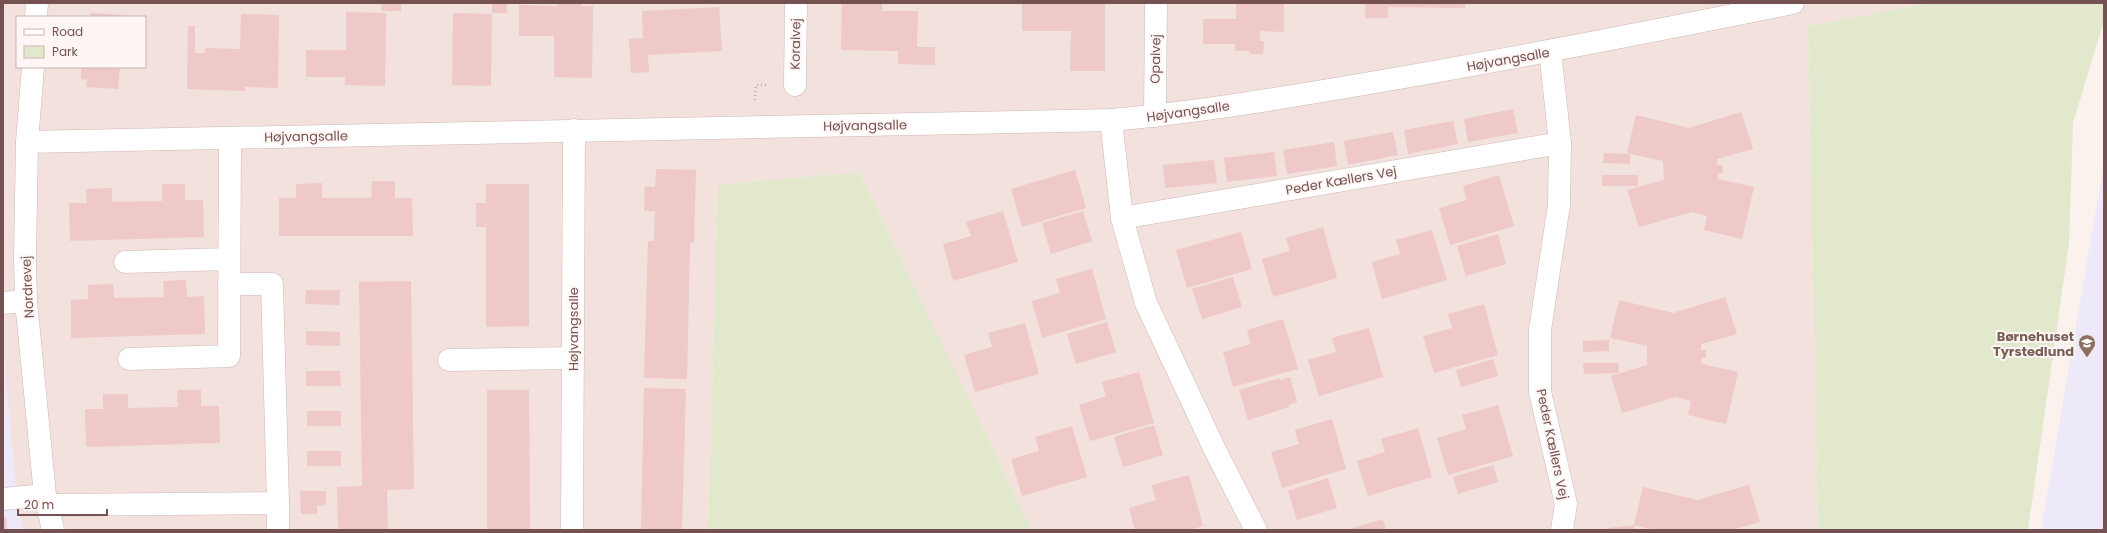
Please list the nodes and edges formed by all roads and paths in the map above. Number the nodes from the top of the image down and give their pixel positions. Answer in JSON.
{"nodes":[{"id":1,"x":37,"y":3,"type":"edge"},
{"id":2,"x":796,"y":3,"type":"edge"},
{"id":3,"x":1156,"y":3,"type":"edge"},
{"id":4,"x":1794,"y":3,"type":"edge"},
{"id":5,"x":36,"y":16,"type":"edge"},
{"id":6,"x":1550,"y":51,"type":"junction"},
{"id":7,"x":33,"y":68,"type":"edge"},
{"id":8,"x":795,"y":85,"type":"joint"},
{"id":9,"x":1154,"y":116,"type":"junction"},
{"id":10,"x":1111,"y":120,"type":"junction"},
{"id":11,"x":752,"y":126,"type":"junction"},
{"id":12,"x":574,"y":130,"type":"junction"},
{"id":13,"x":230,"y":138,"type":"junction"},
{"id":14,"x":27,"y":142,"type":"junction"},
{"id":15,"x":1560,"y":143,"type":"junction"},
{"id":16,"x":1122,"y":218,"type":"junction"},
{"id":17,"x":229,"y":259,"type":"junction"},
{"id":18,"x":125,"y":262,"type":"dead end"},
{"id":19,"x":229,"y":284,"type":"junction"},
{"id":20,"x":26,"y":301,"type":"junction"},
{"id":21,"x":3,"y":303,"type":"edge"},
{"id":22,"x":573,"y":358,"type":"junction"},
{"id":23,"x":129,"y":359,"type":"dead end"},
{"id":24,"x":449,"y":360,"type":"dead end"},
{"id":25,"x":3,"y":499,"type":"edge"},
{"id":26,"x":46,"y":500,"type":"junction"},
{"id":27,"x":278,"y":503,"type":"junction"},
{"id":28,"x":572,"y":527,"type":"dead end"},
{"id":29,"x":53,"y":530,"type":"edge"},
{"id":30,"x":278,"y":530,"type":"edge"},
{"id":31,"x":1256,"y":530,"type":"edge"},
{"id":32,"x":1562,"y":530,"type":"edge"}],
"edges":[{"from":1,"to":5,"type":"street"},
{"from":2,"to":8,"type":"street","name":"Koralvej"},
{"from":3,"to":9,"type":"street","name":"Opalvej"},
{"from":4,"to":6,"type":"street","name":"Højvangsalle"},
{"from":6,"to":9,"type":"street","name":"Højvangsalle"},
{"from":6,"to":15,"type":"street","name":"Peder Kællers Vej"},
{"from":7,"to":14,"type":"street","name":"Nordrevej"},
{"from":8,"to":11,"type":"path"},
{"from":9,"to":10,"type":"street","name":"Højvangsalle"},
{"from":10,"to":11,"type":"street","name":"Højvangsalle"},
{"from":10,"to":16,"type":"street"},
{"from":11,"to":12,"type":"street","name":"Højvangsalle"},
{"from":12,"to":13,"type":"street","name":"Højvangsalle"},
{"from":12,"to":22,"type":"street","name":"Højvangsalle"},
{"from":13,"to":14,"type":"street","name":"Højvangsalle"},
{"from":13,"to":17,"type":"street"},
{"from":14,"to":20,"type":"street","name":"Nordrevej"},
{"from":15,"to":16,"type":"street","name":"Peder Kællers Vej"},
{"from":15,"to":32,"type":"street","name":"Peder Kællers Vej"},
{"from":16,"to":31,"type":"street"},
{"from":17,"to":18,"type":"street"},
{"from":17,"to":19,"type":"street"},
{"from":19,"to":23,"type":"street"},
{"from":19,"to":27,"type":"street"},
{"from":20,"to":21,"type":"street"},
{"from":20,"to":26,"type":"street","name":"Nordrevej"},
{"from":22,"to":24,"type":"street"},
{"from":22,"to":28,"type":"street","name":"Højvangsalle"},
{"from":25,"to":26,"type":"street"},
{"from":26,"to":27,"type":"street"},
{"from":26,"to":29,"type":"street","name":"Nordrevej"},
{"from":27,"to":30,"type":"street"}]}
